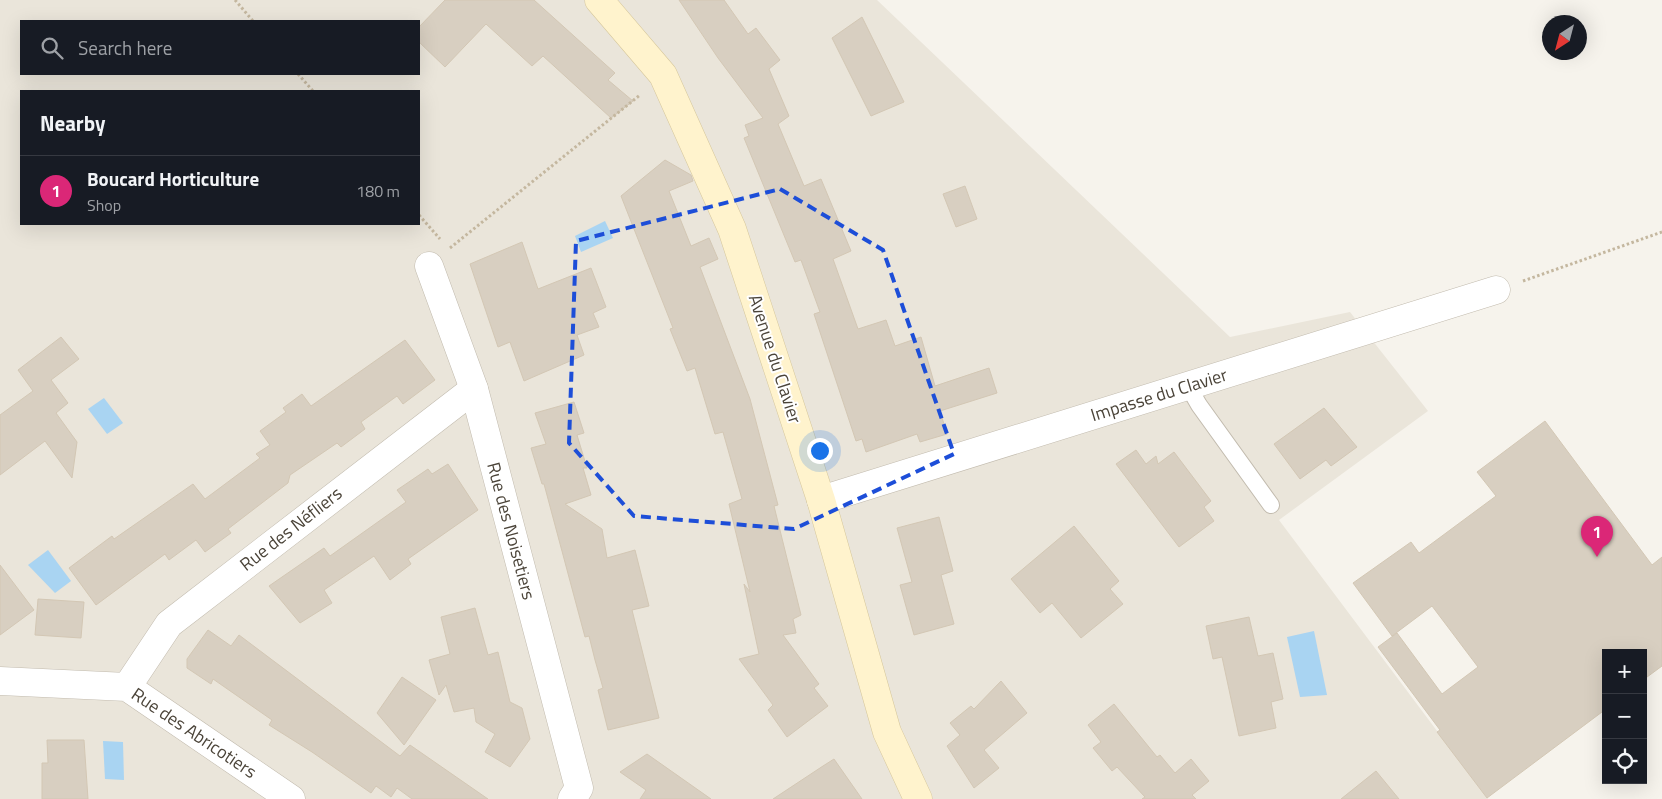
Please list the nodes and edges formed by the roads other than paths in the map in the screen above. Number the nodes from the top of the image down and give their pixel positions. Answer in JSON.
{"nodes":[{"id":1,"x":599,"y":0,"type":"edge"},
{"id":2,"x":439,"y":257,"type":"road end"},
{"id":3,"x":1496,"y":290,"type":"road end"},
{"id":4,"x":1188,"y":386,"type":"junction"},
{"id":5,"x":474,"y":389,"type":"junction"},
{"id":6,"x":822,"y":500,"type":"junction"},
{"id":7,"x":1271,"y":505,"type":"dead end"},
{"id":8,"x":0,"y":681,"type":"edge"},
{"id":9,"x":127,"y":687,"type":"junction"},
{"id":10,"x":291,"y":799,"type":"edge"},
{"id":11,"x":572,"y":799,"type":"edge"},
{"id":12,"x":918,"y":799,"type":"edge"}],
"edges":[{"from":1,"to":6,"type":"street","name":"Avenue du Clavier"},
{"from":2,"to":5,"type":"street","name":"Rue des Noisetiers"},
{"from":3,"to":4,"type":"street","name":"Impasse du Clavier"},
{"from":4,"to":6,"type":"street","name":"Impasse du Clavier"},
{"from":4,"to":7,"type":"lane"},
{"from":5,"to":9,"type":"street","name":"Rue des Néfliers"},
{"from":5,"to":11,"type":"street","name":"Rue des Noisetiers"},
{"from":6,"to":12,"type":"street","name":"Avenue du Clavier"},
{"from":8,"to":9,"type":"street","name":"Rue des Abricotiers"},
{"from":9,"to":10,"type":"street","name":"Rue des Abricotiers"}]}
